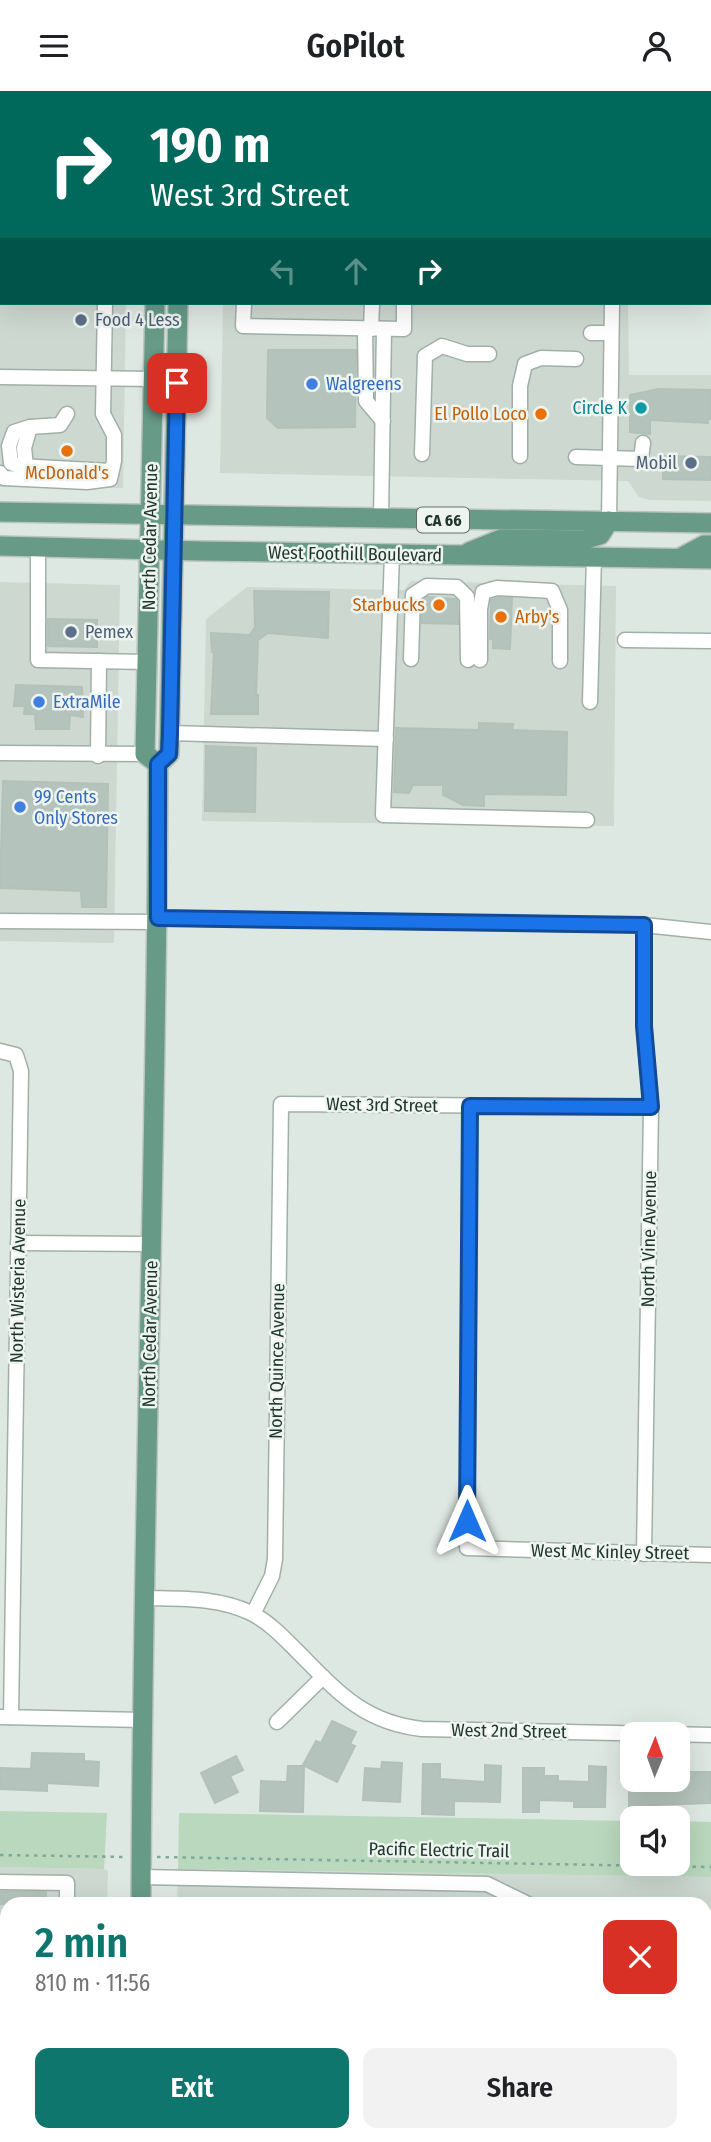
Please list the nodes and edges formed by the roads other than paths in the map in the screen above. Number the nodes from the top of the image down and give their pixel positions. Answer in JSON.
{"nodes":[{"id":1,"x":105,"y":305,"type":"edge"},
{"id":2,"x":155,"y":305,"type":"edge"},
{"id":3,"x":178,"y":305,"type":"edge"},
{"id":4,"x":244,"y":305,"type":"edge"},
{"id":5,"x":372,"y":305,"type":"edge"},
{"id":6,"x":404,"y":305,"type":"edge"},
{"id":7,"x":612,"y":305,"type":"edge"},
{"id":8,"x":374,"y":329,"type":"junction"},
{"id":9,"x":591,"y":333,"type":"dead end"},
{"id":10,"x":611,"y":333,"type":"junction"},
{"id":11,"x":489,"y":353,"type":"dead end"},
{"id":12,"x":576,"y":359,"type":"dead end"},
{"id":13,"x":0,"y":378,"type":"edge"},
{"id":14,"x":103,"y":379,"type":"junction"},
{"id":15,"x":154,"y":379,"type":"junction"},
{"id":16,"x":67,"y":414,"type":"dead end"},
{"id":17,"x":643,"y":443,"type":"dead end"},
{"id":18,"x":422,"y":454,"type":"dead end"},
{"id":19,"x":520,"y":456,"type":"dead end"},
{"id":20,"x":576,"y":457,"type":"dead end"},
{"id":21,"x":610,"y":458,"type":"junction"},
{"id":22,"x":112,"y":471,"type":"junction"},
{"id":23,"x":0,"y":473,"type":"edge"},
{"id":24,"x":0,"y":512,"type":"edge"},
{"id":25,"x":149,"y":515,"type":"junction"},
{"id":26,"x":174,"y":516,"type":"junction"},
{"id":27,"x":381,"y":519,"type":"junction"},
{"id":28,"x":609,"y":521,"type":"junction"},
{"id":29,"x":711,"y":523,"type":"edge"},
{"id":30,"x":0,"y":545,"type":"edge"},
{"id":31,"x":711,"y":545,"type":"edge"},
{"id":32,"x":38,"y":547,"type":"junction"},
{"id":33,"x":149,"y":549,"type":"junction"},
{"id":34,"x":174,"y":550,"type":"junction"},
{"id":35,"x":392,"y":554,"type":"junction"},
{"id":36,"x":461,"y":555,"type":"junction"},
{"id":37,"x":594,"y":557,"type":"junction"},
{"id":38,"x":679,"y":558,"type":"junction"},
{"id":39,"x":711,"y":559,"type":"edge"},
{"id":40,"x":625,"y":639,"type":"dead end"},
{"id":41,"x":711,"y":641,"type":"edge"},
{"id":42,"x":411,"y":659,"type":"dead end"},
{"id":43,"x":99,"y":661,"type":"junction"},
{"id":44,"x":560,"y":661,"type":"dead end"},
{"id":45,"x":147,"y":662,"type":"junction"},
{"id":46,"x":590,"y":702,"type":"dead end"},
{"id":47,"x":170,"y":733,"type":"junction"},
{"id":48,"x":386,"y":739,"type":"junction"},
{"id":49,"x":0,"y":754,"type":"edge"},
{"id":50,"x":98,"y":756,"type":"junction"},
{"id":51,"x":151,"y":759,"type":"junction"},
{"id":52,"x":587,"y":820,"type":"dead end"},
{"id":53,"x":158,"y":920,"type":"junction"},
{"id":54,"x":0,"y":921,"type":"edge"},
{"id":55,"x":644,"y":925,"type":"junction"},
{"id":56,"x":711,"y":932,"type":"edge"},
{"id":57,"x":0,"y":1051,"type":"edge"},
{"id":58,"x":281,"y":1104,"type":"joint"},
{"id":59,"x":470,"y":1106,"type":"junction"},
{"id":60,"x":651,"y":1107,"type":"junction"},
{"id":61,"x":19,"y":1243,"type":"junction"},
{"id":62,"x":150,"y":1244,"type":"junction"},
{"id":63,"x":645,"y":1554,"type":"junction"},
{"id":64,"x":711,"y":1555,"type":"edge"},
{"id":65,"x":145,"y":1598,"type":"junction"},
{"id":66,"x":253,"y":1614,"type":"junction"},
{"id":67,"x":323,"y":1677,"type":"junction"},
{"id":68,"x":6,"y":1717,"type":"edge"},
{"id":69,"x":144,"y":1720,"type":"junction"},
{"id":70,"x":277,"y":1722,"type":"dead end"},
{"id":71,"x":711,"y":1735,"type":"edge"},
{"id":72,"x":141,"y":1877,"type":"junction"},
{"id":73,"x":0,"y":1882,"type":"edge"},
{"id":74,"x":67,"y":1897,"type":"edge"},
{"id":75,"x":141,"y":1897,"type":"edge"},
{"id":76,"x":513,"y":1897,"type":"edge"}],
"edges":[{"from":1,"to":14,"type":"street"},
{"from":2,"to":15,"type":"main road","name":"North Cedar Avenue"},
{"from":3,"to":26,"type":"main road","name":"North Cedar Avenue"},
{"from":4,"to":8,"type":"street"},
{"from":5,"to":8,"type":"street"},
{"from":6,"to":8,"type":"street"},
{"from":7,"to":10,"type":"street"},
{"from":8,"to":27,"type":"street"},
{"from":9,"to":10,"type":"street"},
{"from":10,"to":21,"type":"street"},
{"from":11,"to":18,"type":"street"},
{"from":12,"to":19,"type":"street"},
{"from":13,"to":14,"type":"street"},
{"from":14,"to":15,"type":"street"},
{"from":14,"to":22,"type":"street"},
{"from":15,"to":25,"type":"main road","name":"North Cedar Avenue"},
{"from":16,"to":22,"type":"street"},
{"from":17,"to":21,"type":"street"},
{"from":20,"to":21,"type":"street"},
{"from":21,"to":28,"type":"street"},
{"from":22,"to":23,"type":"street"},
{"from":24,"to":25,"type":"main road","name":"West Foothill Boulevard","number":"CA 66"},
{"from":25,"to":26,"type":"main road","name":"West Foothill Boulevard","number":"CA 66"},
{"from":25,"to":33,"type":"main road","name":"North Cedar Avenue"},
{"from":26,"to":27,"type":"main road","name":"West Foothill Boulevard","number":"CA 66"},
{"from":26,"to":34,"type":"main road","name":"North Cedar Avenue"},
{"from":27,"to":28,"type":"main road","name":"West Foothill Boulevard","number":"CA 66"},
{"from":28,"to":29,"type":"main road","name":"West Foothill Boulevard","number":"CA 66"},
{"from":28,"to":36,"type":"main road"},
{"from":30,"to":32,"type":"main road","name":"West Foothill Boulevard"},
{"from":31,"to":38,"type":"main road"},
{"from":32,"to":33,"type":"main road","name":"West Foothill Boulevard"},
{"from":32,"to":43,"type":"street"},
{"from":33,"to":34,"type":"main road","name":"West Foothill Boulevard"},
{"from":33,"to":45,"type":"main road","name":"North Cedar Avenue"},
{"from":34,"to":35,"type":"main road","name":"West Foothill Boulevard"},
{"from":34,"to":47,"type":"main road","name":"North Cedar Avenue"},
{"from":35,"to":36,"type":"main road","name":"West Foothill Boulevard"},
{"from":35,"to":48,"type":"street"},
{"from":36,"to":37,"type":"main road","name":"West Foothill Boulevard"},
{"from":37,"to":38,"type":"main road","name":"West Foothill Boulevard"},
{"from":37,"to":46,"type":"street"},
{"from":38,"to":39,"type":"main road","name":"West Foothill Boulevard"},
{"from":40,"to":41,"type":"street"},
{"from":42,"to":44,"type":"street"},
{"from":43,"to":45,"type":"street"},
{"from":43,"to":50,"type":"street"},
{"from":45,"to":51,"type":"main road","name":"North Cedar Avenue"},
{"from":47,"to":48,"type":"street"},
{"from":47,"to":51,"type":"main road","name":"North Cedar Avenue"},
{"from":48,"to":52,"type":"street"},
{"from":49,"to":50,"type":"street"},
{"from":50,"to":51,"type":"street"},
{"from":51,"to":53,"type":"main road","name":"North Cedar Avenue"},
{"from":53,"to":54,"type":"street"},
{"from":53,"to":55,"type":"street"},
{"from":53,"to":62,"type":"main road","name":"North Cedar Avenue"},
{"from":55,"to":56,"type":"street"},
{"from":55,"to":60,"type":"street","name":"North Vine Avenue"},
{"from":57,"to":61,"type":"street","name":"North Wisteria Avenue"},
{"from":58,"to":59,"type":"street","name":"West 3rd Street"},
{"from":58,"to":66,"type":"street","name":"North Quince Avenue"},
{"from":59,"to":60,"type":"street","name":"West 3rd Street"},
{"from":59,"to":63,"type":"street","name":"West Mc Kinley Street"},
{"from":60,"to":63,"type":"street","name":"North Vine Avenue"},
{"from":61,"to":62,"type":"street"},
{"from":61,"to":68,"type":"street","name":"North Wisteria Avenue"},
{"from":62,"to":65,"type":"main road","name":"North Cedar Avenue"},
{"from":63,"to":64,"type":"street","name":"West Mc Kinley Street"},
{"from":65,"to":66,"type":"street","name":"West 2nd Street"},
{"from":65,"to":69,"type":"main road","name":"North Cedar Avenue"},
{"from":66,"to":67,"type":"street","name":"West 2nd Street"},
{"from":67,"to":70,"type":"street"},
{"from":67,"to":71,"type":"street","name":"West 2nd Street"},
{"from":68,"to":69,"type":"street"},
{"from":69,"to":72,"type":"main road","name":"North Cedar Avenue"},
{"from":72,"to":75,"type":"main road","name":"North Cedar Avenue"},
{"from":72,"to":76,"type":"street"},
{"from":73,"to":74,"type":"street"}]}
